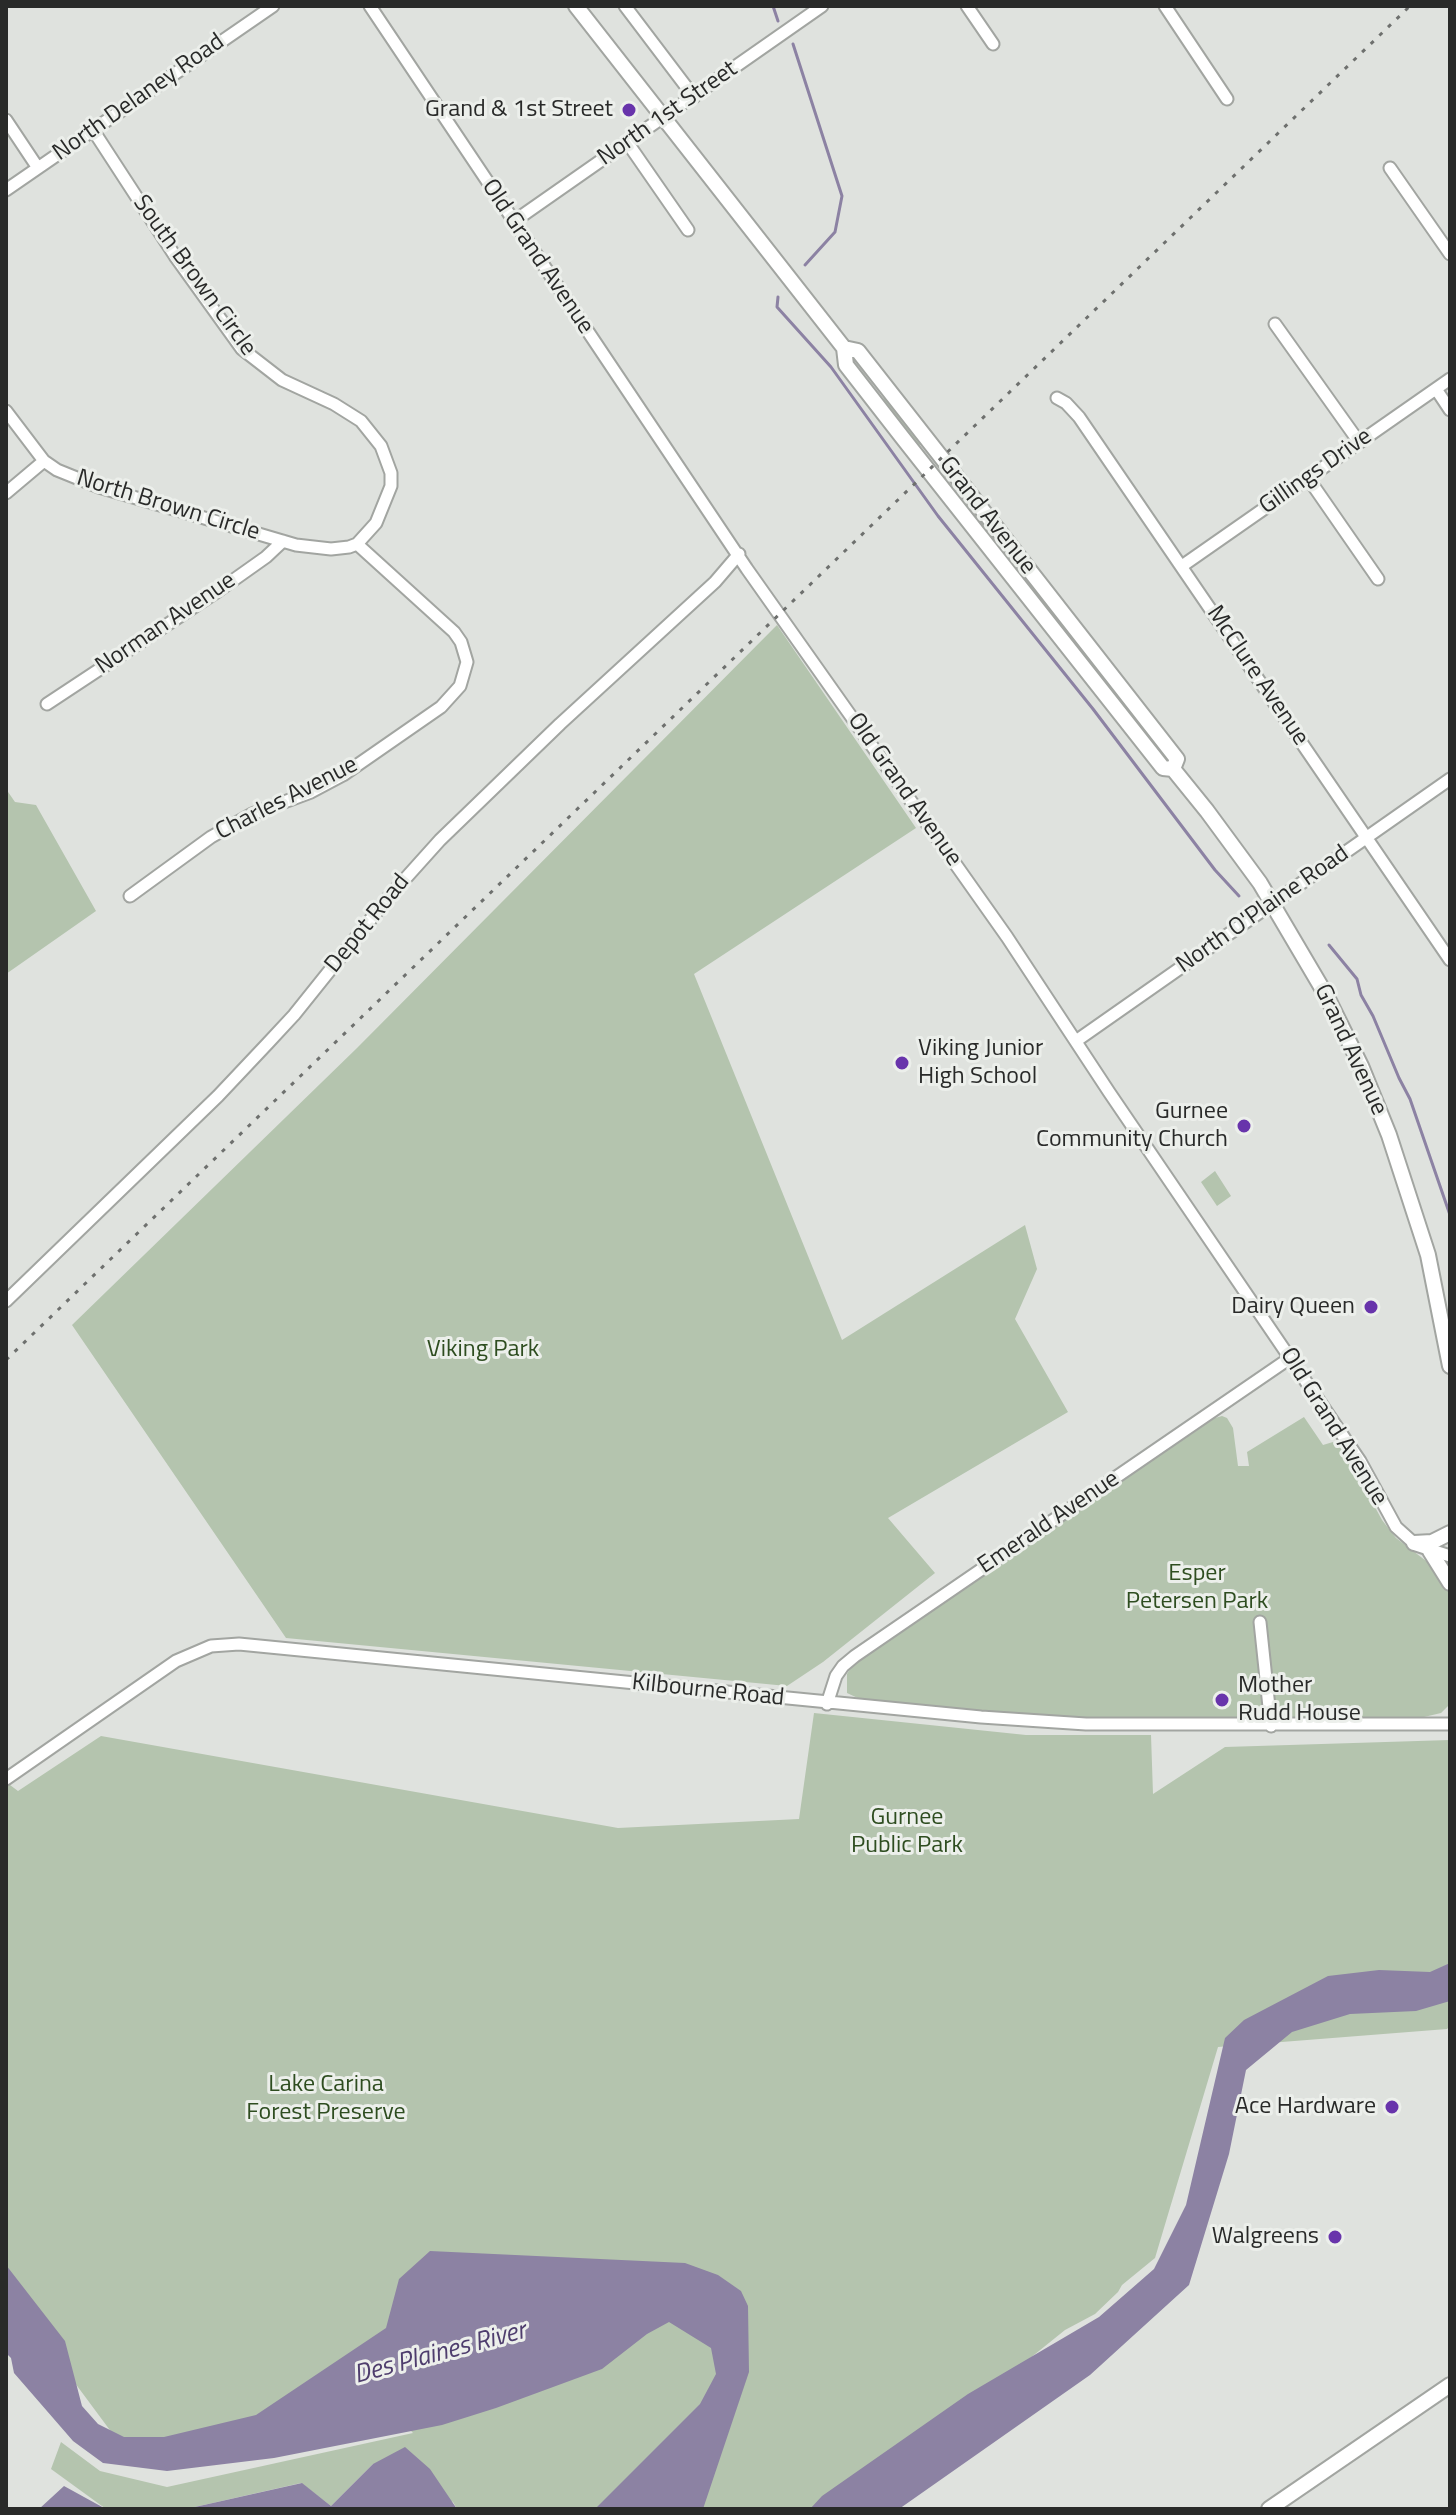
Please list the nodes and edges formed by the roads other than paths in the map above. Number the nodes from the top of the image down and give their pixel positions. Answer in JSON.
{"nodes":[{"id":1,"x":273,"y":6,"type":"edge"},
{"id":2,"x":370,"y":6,"type":"edge"},
{"id":3,"x":576,"y":6,"type":"edge"},
{"id":4,"x":625,"y":6,"type":"edge"},
{"id":5,"x":822,"y":6,"type":"edge"},
{"id":6,"x":967,"y":6,"type":"edge"},
{"id":7,"x":1165,"y":6,"type":"edge"},
{"id":8,"x":993,"y":44,"type":"dead end"},
{"id":9,"x":694,"y":97,"type":"junction"},
{"id":10,"x":1227,"y":99,"type":"dead end"},
{"id":11,"x":663,"y":117,"type":"junction"},
{"id":12,"x":6,"y":120,"type":"edge"},
{"id":13,"x":93,"y":130,"type":"junction"},
{"id":14,"x":627,"y":142,"type":"junction"},
{"id":15,"x":38,"y":168,"type":"junction"},
{"id":16,"x":1390,"y":168,"type":"dead end"},
{"id":17,"x":6,"y":190,"type":"edge"},
{"id":18,"x":513,"y":222,"type":"junction"},
{"id":19,"x":688,"y":230,"type":"dead end"},
{"id":20,"x":1450,"y":254,"type":"edge"},
{"id":21,"x":1275,"y":324,"type":"dead end"},
{"id":22,"x":1450,"y":379,"type":"edge"},
{"id":23,"x":1436,"y":389,"type":"junction"},
{"id":24,"x":1057,"y":398,"type":"dead end"},
{"id":25,"x":1450,"y":410,"type":"edge"},
{"id":26,"x":6,"y":411,"type":"edge"},
{"id":27,"x":1359,"y":442,"type":"junction"},
{"id":28,"x":44,"y":461,"type":"junction"},
{"id":29,"x":1308,"y":478,"type":"junction"},
{"id":30,"x":6,"y":493,"type":"edge"},
{"id":31,"x":283,"y":541,"type":"junction"},
{"id":32,"x":357,"y":544,"type":"junction"},
{"id":33,"x":739,"y":554,"type":"junction"},
{"id":34,"x":1182,"y":566,"type":"junction"},
{"id":35,"x":1378,"y":579,"type":"dead end"},
{"id":36,"x":47,"y":704,"type":"dead end"},
{"id":37,"x":1450,"y":779,"type":"edge"},
{"id":38,"x":1366,"y":838,"type":"junction"},
{"id":39,"x":130,"y":896,"type":"dead end"},
{"id":40,"x":1273,"y":903,"type":"junction"},
{"id":41,"x":1450,"y":960,"type":"edge"},
{"id":42,"x":1076,"y":1041,"type":"junction"},
{"id":43,"x":6,"y":1301,"type":"edge"},
{"id":44,"x":1290,"y":1358,"type":"junction"},
{"id":45,"x":1450,"y":1366,"type":"edge"},
{"id":46,"x":1450,"y":1533,"type":"edge"},
{"id":47,"x":1414,"y":1543,"type":"junction"},
{"id":48,"x":1430,"y":1551,"type":"junction"},
{"id":49,"x":1450,"y":1556,"type":"edge"},
{"id":50,"x":1450,"y":1583,"type":"edge"},
{"id":51,"x":1260,"y":1622,"type":"dead end"},
{"id":52,"x":827,"y":1704,"type":"junction"},
{"id":53,"x":1450,"y":1724,"type":"edge"},
{"id":54,"x":1271,"y":1726,"type":"junction"},
{"id":55,"x":6,"y":1779,"type":"edge"},
{"id":56,"x":1450,"y":2385,"type":"edge"},
{"id":57,"x":1269,"y":2509,"type":"edge"}],
"edges":[{"from":1,"to":13,"type":"street","name":"North Delaney Road"},
{"from":2,"to":18,"type":"street","name":"Old Grand Avenue"},
{"from":3,"to":11,"type":"main road","name":"Grand Avenue"},
{"from":4,"to":9,"type":"street"},
{"from":5,"to":9,"type":"street","name":"North 1st Street"},
{"from":6,"to":8,"type":"street"},
{"from":7,"to":10,"type":"street"},
{"from":9,"to":11,"type":"street","name":"North 1st Street"},
{"from":11,"to":14,"type":"street","name":"North 1st Street"},
{"from":11,"to":40,"type":"main road","name":"Grand Avenue"},
{"from":12,"to":15,"type":"street"},
{"from":13,"to":15,"type":"street","name":"North Delaney Road"},
{"from":13,"to":32,"type":"street","name":"South Brown Circle"},
{"from":14,"to":18,"type":"street","name":"North 1st Street"},
{"from":14,"to":19,"type":"street"},
{"from":15,"to":17,"type":"street","name":"North Delaney Road"},
{"from":16,"to":20,"type":"street"},
{"from":18,"to":33,"type":"street","name":"Old Grand Avenue"},
{"from":21,"to":27,"type":"street"},
{"from":22,"to":23,"type":"street","name":"Gillings Drive"},
{"from":23,"to":25,"type":"street"},
{"from":23,"to":27,"type":"street","name":"Gillings Drive"},
{"from":24,"to":34,"type":"street","name":"McClure Avenue"},
{"from":26,"to":28,"type":"street","name":"North Brown Circle"},
{"from":27,"to":29,"type":"street","name":"Gillings Drive"},
{"from":28,"to":30,"type":"street"},
{"from":28,"to":31,"type":"street","name":"North Brown Circle"},
{"from":29,"to":34,"type":"street","name":"Gillings Drive"},
{"from":29,"to":35,"type":"street"},
{"from":31,"to":32,"type":"street","name":"North Brown Circle"},
{"from":31,"to":36,"type":"street","name":"Norman Avenue"},
{"from":32,"to":39,"type":"street","name":"Charles Avenue"},
{"from":33,"to":42,"type":"street","name":"Old Grand Avenue"},
{"from":33,"to":43,"type":"street","name":"Depot Road"},
{"from":34,"to":38,"type":"street","name":"McClure Avenue"},
{"from":37,"to":38,"type":"street","name":"North O'Plaine Road"},
{"from":38,"to":40,"type":"street","name":"North O'Plaine Road"},
{"from":38,"to":41,"type":"street","name":"McClure Avenue"},
{"from":40,"to":42,"type":"street","name":"North O'Plaine Road"},
{"from":40,"to":45,"type":"main road","name":"Grand Avenue"},
{"from":42,"to":44,"type":"street","name":"Old Grand Avenue"},
{"from":44,"to":47,"type":"street","name":"Old Grand Avenue"},
{"from":44,"to":52,"type":"street","name":"Emerald Avenue"},
{"from":46,"to":47,"type":"main road"},
{"from":47,"to":48,"type":"street","name":"Old Grand Avenue"},
{"from":48,"to":49,"type":"street","name":"Old Grand Avenue"},
{"from":48,"to":50,"type":"main road"},
{"from":51,"to":54,"type":"street"},
{"from":52,"to":54,"type":"street","name":"Kilbourne Road"},
{"from":52,"to":55,"type":"street","name":"Kilbourne Road"},
{"from":53,"to":54,"type":"street","name":"Kilbourne Road"},
{"from":56,"to":57,"type":"main road"}]}
